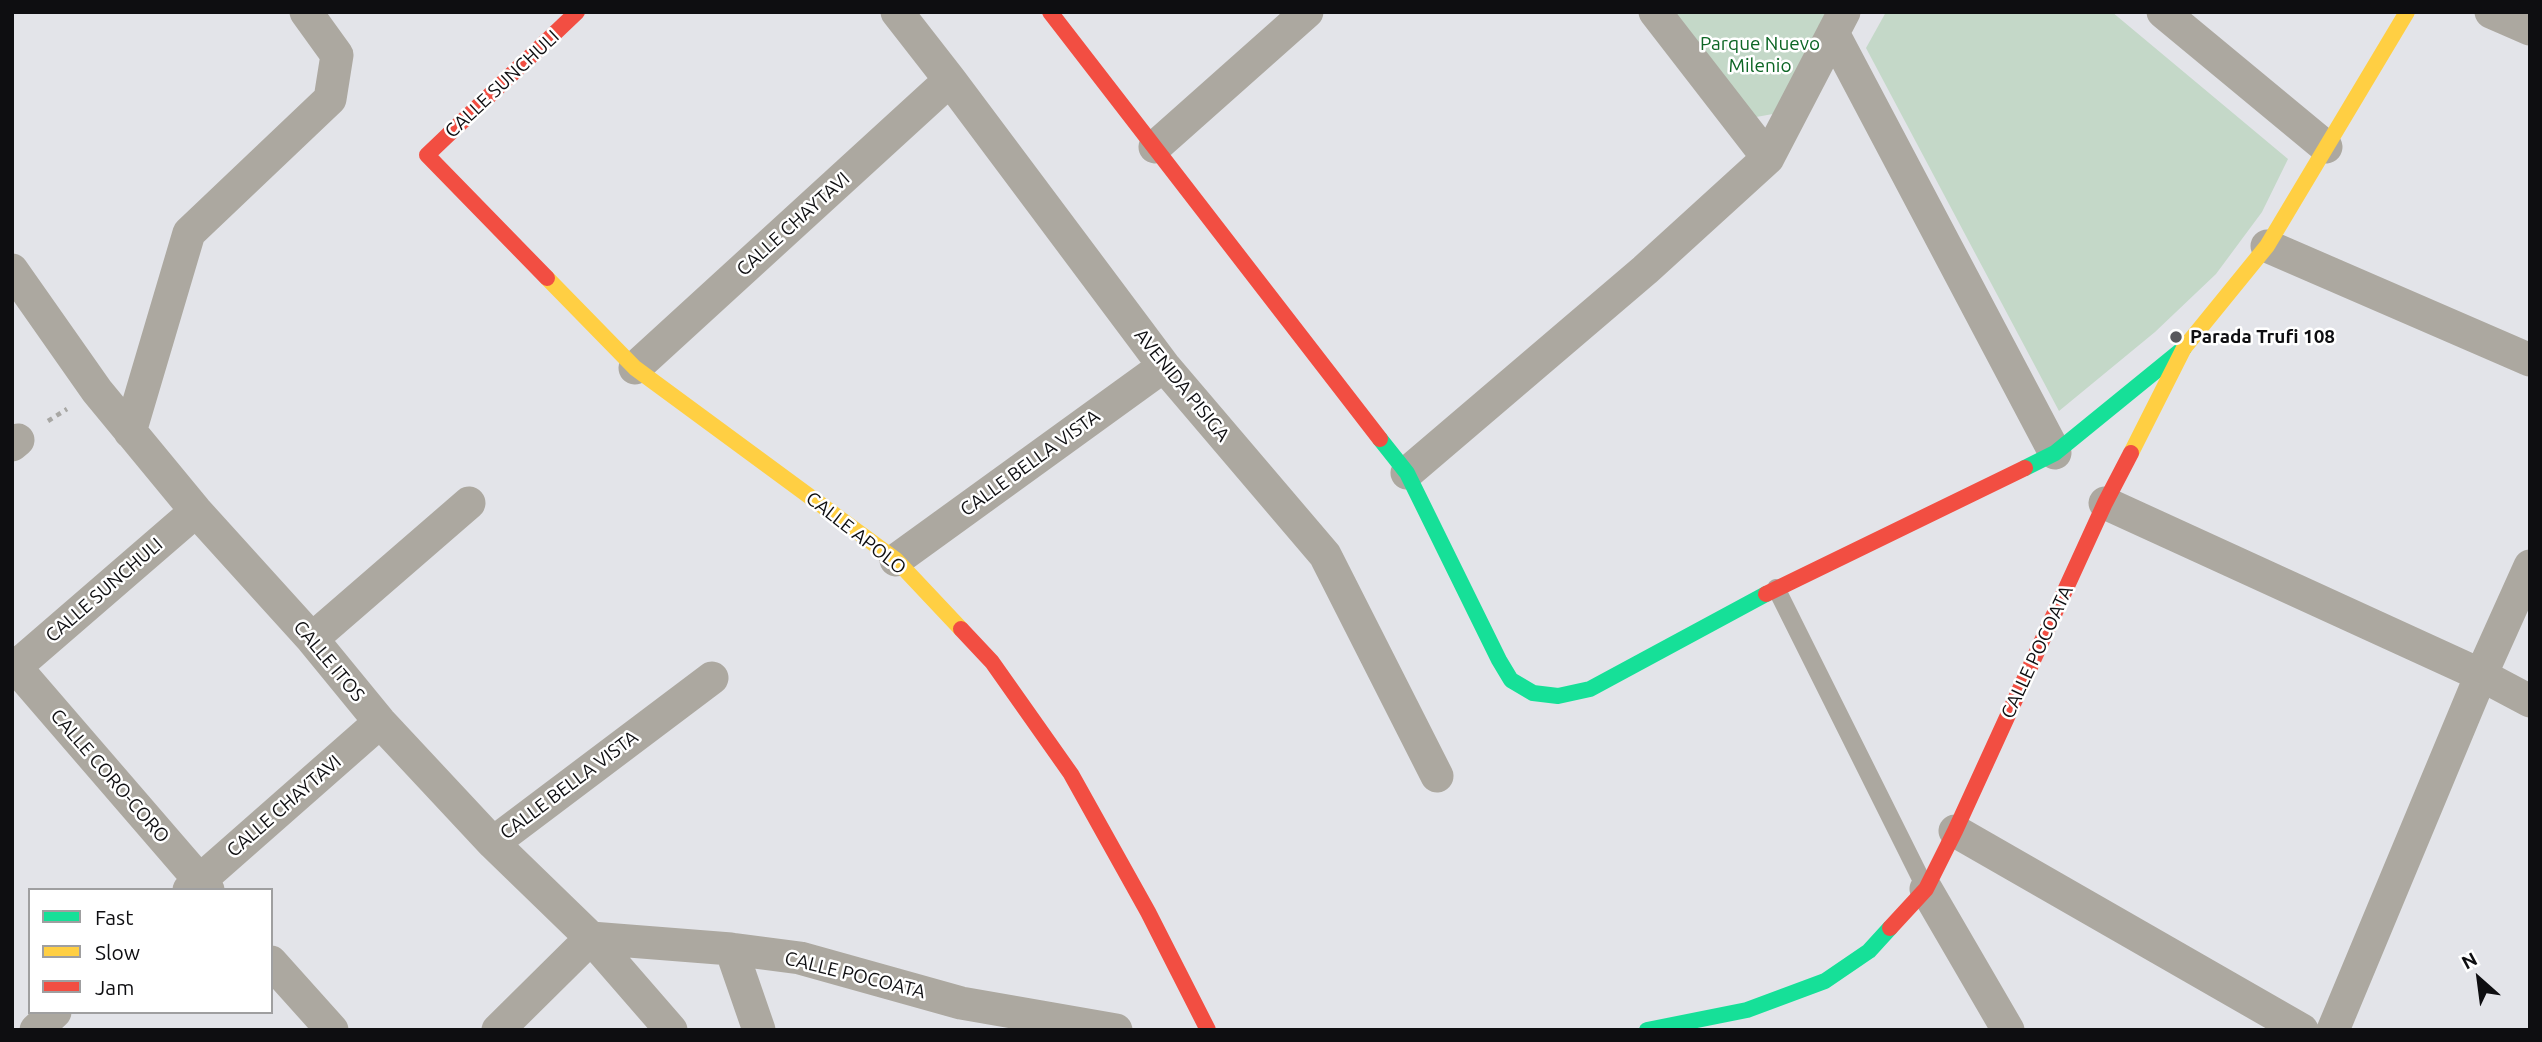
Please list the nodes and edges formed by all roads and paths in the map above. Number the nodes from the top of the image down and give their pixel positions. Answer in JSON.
{"nodes":[{"id":1,"x":306,"y":12,"type":"edge"},
{"id":2,"x":577,"y":12,"type":"edge"},
{"id":3,"x":897,"y":12,"type":"edge"},
{"id":4,"x":1050,"y":12,"type":"edge"},
{"id":5,"x":1307,"y":12,"type":"edge"},
{"id":6,"x":1655,"y":12,"type":"edge"},
{"id":7,"x":2163,"y":12,"type":"edge"},
{"id":8,"x":2407,"y":12,"type":"edge"},
{"id":9,"x":2491,"y":12,"type":"edge"},
{"id":10,"x":1838,"y":23,"type":"edge"},
{"id":11,"x":2530,"y":29,"type":"edge"},
{"id":12,"x":950,"y":80,"type":"junction"},
{"id":13,"x":1155,"y":147,"type":"junction"},
{"id":14,"x":2326,"y":147,"type":"junction"},
{"id":15,"x":427,"y":155,"type":"joint"},
{"id":16,"x":1768,"y":158,"type":"junction"},
{"id":17,"x":2267,"y":246,"type":"junction"},
{"id":18,"x":12,"y":270,"type":"edge"},
{"id":19,"x":2184,"y":348,"type":"junction"},
{"id":20,"x":2530,"y":360,"type":"edge"},
{"id":21,"x":1164,"y":366,"type":"junction"},
{"id":22,"x":635,"y":368,"type":"junction"},
{"id":23,"x":97,"y":391,"type":"junction"},
{"id":24,"x":130,"y":432,"type":"junction"},
{"id":25,"x":15,"y":443,"type":"edge"},
{"id":26,"x":2055,"y":453,"type":"junction"},
{"id":27,"x":1407,"y":472,"type":"junction"},
{"id":28,"x":470,"y":503,"type":"dead end"},
{"id":29,"x":2105,"y":503,"type":"junction"},
{"id":30,"x":196,"y":510,"type":"junction"},
{"id":31,"x":896,"y":560,"type":"junction"},
{"id":32,"x":2530,"y":566,"type":"edge"},
{"id":33,"x":1776,"y":588,"type":"junction"},
{"id":34,"x":312,"y":639,"type":"junction"},
{"id":35,"x":13,"y":666,"type":"edge"},
{"id":36,"x":2481,"y":676,"type":"junction"},
{"id":37,"x":712,"y":678,"type":"dead end"},
{"id":38,"x":2530,"y":701,"type":"edge"},
{"id":39,"x":380,"y":722,"type":"junction"},
{"id":40,"x":1437,"y":776,"type":"dead end"},
{"id":41,"x":1955,"y":831,"type":"junction"},
{"id":42,"x":493,"y":843,"type":"junction"},
{"id":43,"x":199,"y":886,"type":"edge"},
{"id":44,"x":1926,"y":889,"type":"junction"},
{"id":45,"x":591,"y":938,"type":"junction"},
{"id":46,"x":731,"y":949,"type":"junction"},
{"id":47,"x":273,"y":964,"type":"edge"},
{"id":48,"x":53,"y":1014,"type":"edge"},
{"id":49,"x":1653,"y":1029,"type":"edge"},
{"id":50,"x":36,"y":1030,"type":"edge"},
{"id":51,"x":332,"y":1030,"type":"edge"},
{"id":52,"x":498,"y":1030,"type":"edge"},
{"id":53,"x":671,"y":1030,"type":"edge"},
{"id":54,"x":759,"y":1030,"type":"edge"},
{"id":55,"x":1116,"y":1030,"type":"edge"},
{"id":56,"x":1208,"y":1030,"type":"edge"},
{"id":57,"x":2008,"y":1030,"type":"edge"},
{"id":58,"x":2302,"y":1030,"type":"edge"},
{"id":59,"x":2333,"y":1030,"type":"edge"}],
"edges":[{"from":1,"to":24,"type":"street"},
{"from":2,"to":15,"type":"street","name":"CALLE SUNCHULI"},
{"from":3,"to":12,"type":"street","name":"AVENIDA PISIGA"},
{"from":4,"to":13,"type":"street"},
{"from":5,"to":13,"type":"street"},
{"from":6,"to":16,"type":"street"},
{"from":7,"to":14,"type":"street"},
{"from":8,"to":14,"type":"street","name":"CALLE POCOATA"},
{"from":9,"to":11,"type":"street"},
{"from":10,"to":16,"type":"street"},
{"from":10,"to":26,"type":"street"},
{"from":12,"to":21,"type":"street","name":"AVENIDA PISIGA"},
{"from":12,"to":22,"type":"street","name":"CALLE CHAYTAVI"},
{"from":13,"to":27,"type":"street"},
{"from":14,"to":17,"type":"street","name":"CALLE POCOATA"},
{"from":15,"to":22,"type":"street","name":"CALLE APOLO"},
{"from":16,"to":27,"type":"street"},
{"from":17,"to":19,"type":"street","name":"CALLE POCOATA"},
{"from":17,"to":20,"type":"street"},
{"from":18,"to":23,"type":"street","name":"CALLE ITOS"},
{"from":19,"to":26,"type":"street"},
{"from":19,"to":29,"type":"street","name":"CALLE POCOATA"},
{"from":21,"to":31,"type":"street","name":"CALLE BELLA VISTA"},
{"from":21,"to":40,"type":"street","name":"AVENIDA PISIGA"},
{"from":22,"to":31,"type":"street","name":"CALLE APOLO"},
{"from":23,"to":24,"type":"street","name":"CALLE ITOS"},
{"from":23,"to":25,"type":"path"},
{"from":24,"to":30,"type":"street","name":"CALLE ITOS"},
{"from":26,"to":33,"type":"street"},
{"from":27,"to":33,"type":"street"},
{"from":28,"to":34,"type":"street"},
{"from":29,"to":36,"type":"street"},
{"from":29,"to":41,"type":"street","name":"CALLE POCOATA"},
{"from":30,"to":34,"type":"street","name":"CALLE ITOS"},
{"from":30,"to":35,"type":"street","name":"CALLE SUNCHULI"},
{"from":31,"to":56,"type":"street","name":"CALLE APOLO"},
{"from":32,"to":36,"type":"street"},
{"from":33,"to":44,"type":"lane"},
{"from":34,"to":39,"type":"street","name":"CALLE ITOS"},
{"from":35,"to":43,"type":"street","name":"CALLE CORO-CORO"},
{"from":36,"to":38,"type":"street"},
{"from":36,"to":59,"type":"street"},
{"from":37,"to":42,"type":"street","name":"CALLE BELLA VISTA"},
{"from":39,"to":42,"type":"street","name":"CALLE ITOS"},
{"from":39,"to":43,"type":"street","name":"CALLE CHAYTAVI"},
{"from":41,"to":44,"type":"street","name":"CALLE POCOATA"},
{"from":41,"to":58,"type":"street"},
{"from":42,"to":45,"type":"street","name":"CALLE ITOS"},
{"from":44,"to":49,"type":"street","name":"CALLE POCOATA"},
{"from":44,"to":57,"type":"street"},
{"from":45,"to":46,"type":"street","name":"CALLE POCOATA"},
{"from":45,"to":52,"type":"street"},
{"from":45,"to":53,"type":"street","name":"CALLE ITOS"},
{"from":46,"to":54,"type":"street"},
{"from":46,"to":55,"type":"street","name":"CALLE POCOATA"},
{"from":47,"to":51,"type":"street"},
{"from":48,"to":50,"type":"street"}]}
